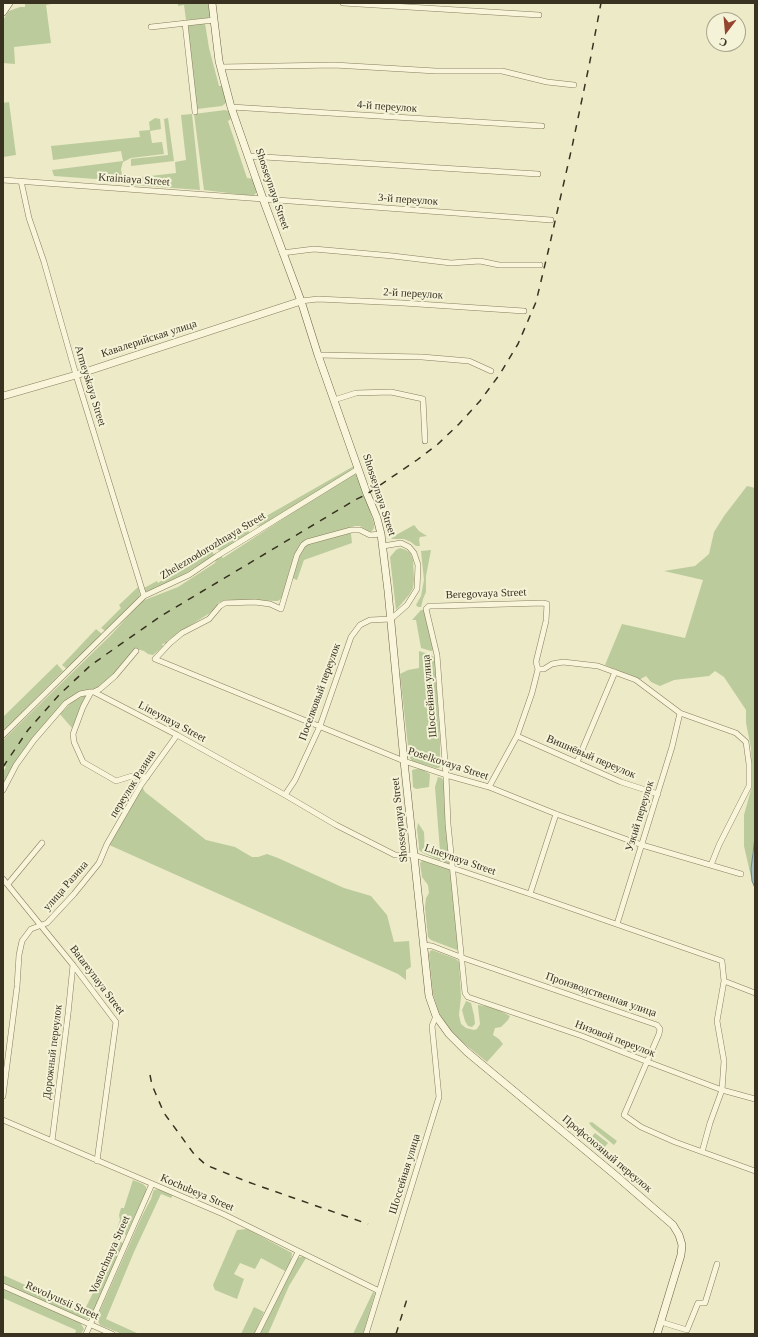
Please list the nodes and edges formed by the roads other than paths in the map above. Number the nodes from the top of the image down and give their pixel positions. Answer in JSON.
{"nodes":[{"id":1,"x":9,"y":3,"type":"edge"},
{"id":2,"x":212,"y":3,"type":"edge"},
{"id":3,"x":343,"y":3,"type":"edge"},
{"id":4,"x":3,"y":12,"type":"edge"},
{"id":5,"x":538,"y":15,"type":"dead end"},
{"id":6,"x":214,"y":20,"type":"junction"},
{"id":7,"x":185,"y":23,"type":"junction"},
{"id":8,"x":151,"y":27,"type":"dead end"},
{"id":9,"x":221,"y":67,"type":"junction"},
{"id":10,"x":574,"y":85,"type":"dead end"},
{"id":11,"x":231,"y":107,"type":"junction"},
{"id":12,"x":195,"y":112,"type":"dead end"},
{"id":13,"x":542,"y":126,"type":"dead end"},
{"id":14,"x":248,"y":156,"type":"junction"},
{"id":15,"x":538,"y":174,"type":"dead end"},
{"id":16,"x":3,"y":180,"type":"edge"},
{"id":17,"x":21,"y":181,"type":"junction"},
{"id":18,"x":263,"y":199,"type":"junction"},
{"id":19,"x":551,"y":220,"type":"dead end"},
{"id":20,"x":282,"y":253,"type":"junction"},
{"id":21,"x":540,"y":265,"type":"dead end"},
{"id":22,"x":300,"y":301,"type":"junction"},
{"id":23,"x":524,"y":310,"type":"dead end"},
{"id":24,"x":318,"y":355,"type":"junction"},
{"id":25,"x":491,"y":371,"type":"dead end"},
{"id":26,"x":76,"y":375,"type":"junction"},
{"id":27,"x":3,"y":396,"type":"edge"},
{"id":28,"x":334,"y":400,"type":"junction"},
{"id":29,"x":425,"y":441,"type":"dead end"},
{"id":30,"x":358,"y":469,"type":"junction"},
{"id":31,"x":381,"y":534,"type":"junction"},
{"id":32,"x":384,"y":546,"type":"junction"},
{"id":33,"x":144,"y":596,"type":"junction"},
{"id":34,"x":426,"y":609,"type":"joint"},
{"id":35,"x":391,"y":619,"type":"junction"},
{"id":36,"x":136,"y":651,"type":"dead end"},
{"id":37,"x":538,"y":669,"type":"junction"},
{"id":38,"x":614,"y":672,"type":"junction"},
{"id":39,"x":93,"y":692,"type":"junction"},
{"id":40,"x":680,"y":714,"type":"junction"},
{"id":41,"x":320,"y":726,"type":"junction"},
{"id":42,"x":3,"y":735,"type":"edge"},
{"id":43,"x":177,"y":735,"type":"junction"},
{"id":44,"x":517,"y":736,"type":"junction"},
{"id":45,"x":404,"y":761,"type":"junction"},
{"id":46,"x":577,"y":762,"type":"junction"},
{"id":47,"x":446,"y":775,"type":"junction"},
{"id":48,"x":148,"y":776,"type":"junction"},
{"id":49,"x":488,"y":787,"type":"junction"},
{"id":50,"x":3,"y":790,"type":"edge"},
{"id":51,"x":658,"y":794,"type":"junction"},
{"id":52,"x":285,"y":795,"type":"junction"},
{"id":53,"x":556,"y":814,"type":"junction"},
{"id":54,"x":42,"y":843,"type":"dead end"},
{"id":55,"x":107,"y":844,"type":"joint"},
{"id":56,"x":642,"y":844,"type":"junction"},
{"id":57,"x":414,"y":854,"type":"junction"},
{"id":58,"x":711,"y":865,"type":"junction"},
{"id":59,"x":453,"y":868,"type":"junction"},
{"id":60,"x":741,"y":874,"type":"dead end"},
{"id":61,"x":3,"y":879,"type":"edge"},
{"id":62,"x":8,"y":884,"type":"junction"},
{"id":63,"x":530,"y":894,"type":"junction"},
{"id":64,"x":617,"y":924,"type":"junction"},
{"id":65,"x":40,"y":925,"type":"junction"},
{"id":66,"x":424,"y":945,"type":"junction"},
{"id":67,"x":463,"y":958,"type":"junction"},
{"id":68,"x":73,"y":965,"type":"junction"},
{"id":69,"x":724,"y":981,"type":"junction"},
{"id":70,"x":755,"y":993,"type":"edge"},
{"id":71,"x":468,"y":997,"type":"joint"},
{"id":72,"x":436,"y":1016,"type":"junction"},
{"id":73,"x":448,"y":1034,"type":"joint"},
{"id":74,"x":648,"y":1062,"type":"junction"},
{"id":75,"x":722,"y":1090,"type":"junction"},
{"id":76,"x":3,"y":1096,"type":"edge"},
{"id":77,"x":755,"y":1099,"type":"edge"},
{"id":78,"x":3,"y":1120,"type":"edge"},
{"id":79,"x":52,"y":1141,"type":"junction"},
{"id":80,"x":702,"y":1152,"type":"junction"},
{"id":81,"x":97,"y":1161,"type":"junction"},
{"id":82,"x":755,"y":1171,"type":"edge"},
{"id":83,"x":152,"y":1184,"type":"junction"},
{"id":84,"x":298,"y":1252,"type":"junction"},
{"id":85,"x":717,"y":1264,"type":"dead end"},
{"id":86,"x":3,"y":1286,"type":"edge"},
{"id":87,"x":379,"y":1292,"type":"junction"},
{"id":88,"x":661,"y":1322,"type":"junction"},
{"id":89,"x":90,"y":1325,"type":"junction"},
{"id":90,"x":86,"y":1334,"type":"edge"},
{"id":91,"x":112,"y":1334,"type":"edge"},
{"id":92,"x":257,"y":1334,"type":"edge"},
{"id":93,"x":366,"y":1334,"type":"edge"},
{"id":94,"x":657,"y":1334,"type":"edge"}],
"edges":[{"from":1,"to":4,"type":"main road"},
{"from":2,"to":6,"type":"main road","name":"Shosseynaya Street"},
{"from":3,"to":5,"type":"street"},
{"from":6,"to":7,"type":"street"},
{"from":6,"to":9,"type":"main road","name":"Shosseynaya Street"},
{"from":7,"to":8,"type":"street"},
{"from":7,"to":12,"type":"street"},
{"from":9,"to":10,"type":"street"},
{"from":9,"to":11,"type":"main road","name":"Shosseynaya Street"},
{"from":11,"to":13,"type":"street","name":"4-й переулок"},
{"from":11,"to":14,"type":"main road","name":"Shosseynaya Street"},
{"from":14,"to":15,"type":"street"},
{"from":14,"to":18,"type":"main road","name":"Shosseynaya Street"},
{"from":16,"to":17,"type":"street","name":"Krainiaya Street"},
{"from":17,"to":18,"type":"street","name":"Krainiaya Street"},
{"from":17,"to":26,"type":"street","name":"Armeyskaya Street"},
{"from":18,"to":19,"type":"street","name":"3-й переулок"},
{"from":18,"to":20,"type":"main road","name":"Shosseynaya Street"},
{"from":20,"to":21,"type":"street"},
{"from":20,"to":22,"type":"main road","name":"Shosseynaya Street"},
{"from":22,"to":23,"type":"street","name":"2-й переулок"},
{"from":22,"to":24,"type":"main road","name":"Shosseynaya Street"},
{"from":22,"to":26,"type":"main road","name":"Кавалерийская улица"},
{"from":24,"to":25,"type":"street"},
{"from":24,"to":28,"type":"main road","name":"Shosseynaya Street"},
{"from":26,"to":27,"type":"main road","name":"Кавалерийская улица"},
{"from":26,"to":33,"type":"street","name":"Armeyskaya Street"},
{"from":28,"to":29,"type":"street"},
{"from":28,"to":30,"type":"main road","name":"Shosseynaya Street"},
{"from":30,"to":31,"type":"main road","name":"Shosseynaya Street"},
{"from":30,"to":33,"type":"street","name":"Zheleznodorozhnaya Street"},
{"from":31,"to":32,"type":"main road","name":"Shosseynaya Street"},
{"from":31,"to":41,"type":"street","name":"Poselkovaya Street"},
{"from":32,"to":35,"type":"main road","name":"Shosseynaya Street"},
{"from":32,"to":35,"type":"street"},
{"from":33,"to":42,"type":"street","name":"Zheleznodorozhnaya Street"},
{"from":34,"to":37,"type":"street","name":"Beregovaya Street"},
{"from":34,"to":47,"type":"street","name":"Шоссейная улица"},
{"from":35,"to":41,"type":"street","name":"Поселковый переулок"},
{"from":35,"to":45,"type":"main road","name":"Shosseynaya Street"},
{"from":36,"to":39,"type":"street"},
{"from":37,"to":38,"type":"street"},
{"from":37,"to":44,"type":"street"},
{"from":38,"to":40,"type":"street"},
{"from":38,"to":46,"type":"street"},
{"from":39,"to":43,"type":"street","name":"Lineynaya Street"},
{"from":39,"to":48,"type":"street"},
{"from":39,"to":50,"type":"street"},
{"from":40,"to":51,"type":"street","name":"Узкий переулок"},
{"from":40,"to":58,"type":"street"},
{"from":41,"to":45,"type":"street","name":"Poselkovaya Street"},
{"from":41,"to":52,"type":"street","name":"Поселковый переулок"},
{"from":43,"to":48,"type":"street","name":"переулок Разина"},
{"from":43,"to":52,"type":"street","name":"Lineynaya Street"},
{"from":44,"to":46,"type":"street","name":"Вишнёвый переулок"},
{"from":44,"to":49,"type":"street"},
{"from":45,"to":47,"type":"street","name":"Poselkovaya Street"},
{"from":45,"to":57,"type":"main road","name":"Shosseynaya Street"},
{"from":46,"to":51,"type":"street","name":"Вишнёвый переулок"},
{"from":47,"to":49,"type":"street","name":"Poselkovaya Street"},
{"from":47,"to":59,"type":"street","name":"Шоссейная улица"},
{"from":48,"to":55,"type":"street","name":"переулок Разина"},
{"from":49,"to":53,"type":"street","name":"Poselkovaya Street"},
{"from":51,"to":56,"type":"street","name":"Узкий переулок"},
{"from":52,"to":57,"type":"street","name":"Lineynaya Street"},
{"from":53,"to":56,"type":"street","name":"Poselkovaya Street"},
{"from":53,"to":63,"type":"street"},
{"from":54,"to":62,"type":"street"},
{"from":55,"to":65,"type":"street","name":"улица Разина"},
{"from":56,"to":58,"type":"street","name":"Poselkovaya Street"},
{"from":56,"to":64,"type":"street","name":"Узкий переулок"},
{"from":57,"to":59,"type":"street","name":"Lineynaya Street"},
{"from":57,"to":66,"type":"main road","name":"Shosseynaya Street"},
{"from":58,"to":60,"type":"street","name":"Poselkovaya Street"},
{"from":59,"to":63,"type":"street","name":"Lineynaya Street"},
{"from":59,"to":67,"type":"street","name":"Шоссейная улица"},
{"from":61,"to":62,"type":"street","name":"Batareynaya Street"},
{"from":62,"to":65,"type":"street","name":"Batareynaya Street"},
{"from":63,"to":64,"type":"street","name":"Lineynaya Street"},
{"from":64,"to":69,"type":"street","name":"Lineynaya Street"},
{"from":65,"to":68,"type":"street","name":"Batareynaya Street"},
{"from":65,"to":76,"type":"street","name":"улица Разина"},
{"from":66,"to":67,"type":"street","name":"Производственная улица"},
{"from":66,"to":72,"type":"main road","name":"Shosseynaya Street"},
{"from":67,"to":71,"type":"street","name":"Шоссейная улица"},
{"from":67,"to":74,"type":"street","name":"Производственная улица"},
{"from":68,"to":79,"type":"street","name":"Дорожный переулок"},
{"from":68,"to":81,"type":"street","name":"Batareynaya Street"},
{"from":69,"to":70,"type":"street"},
{"from":69,"to":75,"type":"street"},
{"from":71,"to":74,"type":"street","name":"Низовой переулок"},
{"from":72,"to":73,"type":"main road","name":"Shosseynaya Street"},
{"from":72,"to":87,"type":"street","name":"Шоссейная улица"},
{"from":73,"to":88,"type":"main road","name":"Профсоюзный переулок"},
{"from":74,"to":75,"type":"street","name":"Низовой переулок"},
{"from":74,"to":80,"type":"street","name":"Производственная улица"},
{"from":75,"to":77,"type":"street","name":"Низовой переулок"},
{"from":75,"to":80,"type":"street"},
{"from":78,"to":79,"type":"street","name":"Kochubeya Street"},
{"from":79,"to":81,"type":"street","name":"Kochubeya Street"},
{"from":80,"to":82,"type":"street","name":"Производственная улица"},
{"from":81,"to":83,"type":"street","name":"Kochubeya Street"},
{"from":83,"to":84,"type":"street","name":"Kochubeya Street"},
{"from":83,"to":89,"type":"street","name":"Vostochnaya Street"},
{"from":84,"to":87,"type":"street","name":"Kochubeya Street"},
{"from":84,"to":92,"type":"street"},
{"from":85,"to":88,"type":"street"},
{"from":86,"to":89,"type":"street","name":"Revolyutsii Street"},
{"from":87,"to":93,"type":"street","name":"Шоссейная улица"},
{"from":88,"to":94,"type":"main road","name":"Профсоюзный переулок"},
{"from":89,"to":90,"type":"street","name":"Vostochnaya Street"},
{"from":89,"to":91,"type":"street","name":"Revolyutsii Street"}]}
